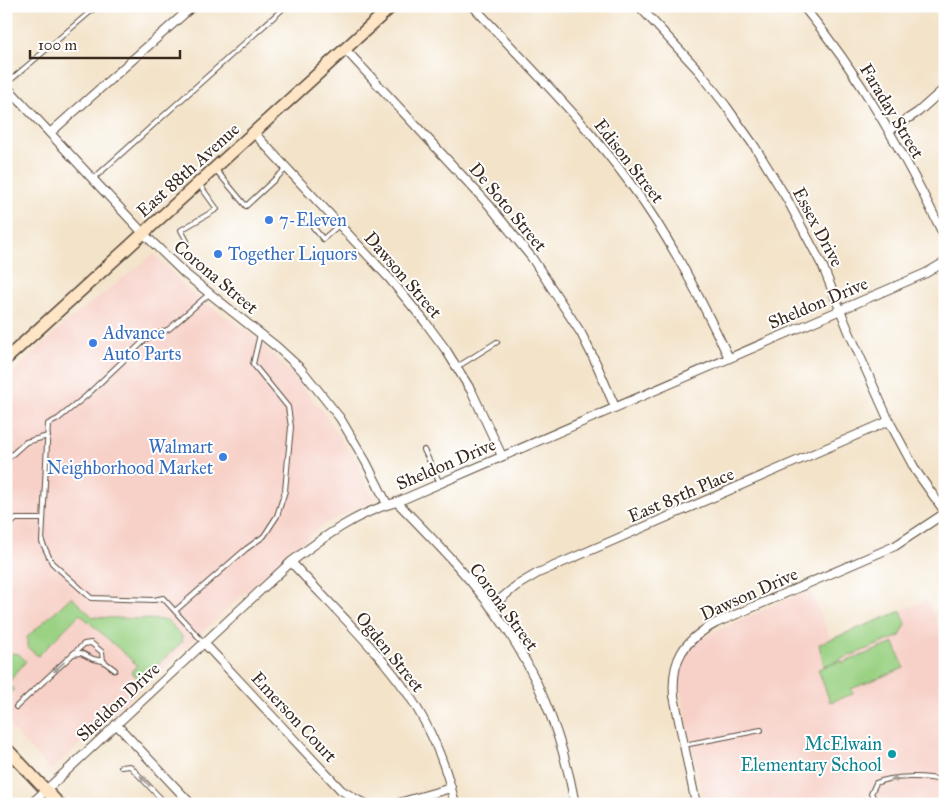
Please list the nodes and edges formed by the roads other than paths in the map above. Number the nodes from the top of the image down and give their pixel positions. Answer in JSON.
{"nodes":[{"id":1,"x":97,"y":6,"type":"edge"},
{"id":2,"x":192,"y":6,"type":"edge"},
{"id":3,"x":286,"y":6,"type":"edge"},
{"id":4,"x":392,"y":6,"type":"edge"},
{"id":5,"x":473,"y":6,"type":"edge"},
{"id":6,"x":639,"y":6,"type":"edge"},
{"id":7,"x":803,"y":6,"type":"edge"},
{"id":8,"x":345,"y":50,"type":"junction"},
{"id":9,"x":6,"y":85,"type":"edge"},
{"id":10,"x":945,"y":88,"type":"edge"},
{"id":11,"x":889,"y":131,"type":"junction"},
{"id":12,"x":50,"y":133,"type":"junction"},
{"id":13,"x":254,"y":133,"type":"junction"},
{"id":14,"x":287,"y":168,"type":"junction"},
{"id":15,"x":215,"y":169,"type":"junction"},
{"id":16,"x":92,"y":179,"type":"junction"},
{"id":17,"x":199,"y":184,"type":"junction"},
{"id":18,"x":339,"y":225,"type":"junction"},
{"id":19,"x":313,"y":227,"type":"dead end"},
{"id":20,"x":144,"y":234,"type":"junction"},
{"id":21,"x":945,"y":238,"type":"edge"},
{"id":22,"x":187,"y":241,"type":"dead end"},
{"id":23,"x":945,"y":262,"type":"edge"},
{"id":24,"x":210,"y":294,"type":"junction"},
{"id":25,"x":841,"y":310,"type":"junction"},
{"id":26,"x":260,"y":333,"type":"junction"},
{"id":27,"x":496,"y":342,"type":"dead end"},
{"id":28,"x":729,"y":358,"type":"junction"},
{"id":29,"x":6,"y":359,"type":"edge"},
{"id":30,"x":457,"y":367,"type":"junction"},
{"id":31,"x":615,"y":407,"type":"junction"},
{"id":32,"x":889,"y":421,"type":"junction"},
{"id":33,"x":48,"y":436,"type":"junction"},
{"id":34,"x":424,"y":450,"type":"dead end"},
{"id":35,"x":502,"y":456,"type":"junction"},
{"id":36,"x":6,"y":460,"type":"edge"},
{"id":37,"x":440,"y":483,"type":"junction"},
{"id":38,"x":397,"y":502,"type":"junction"},
{"id":39,"x":388,"y":504,"type":"junction"},
{"id":40,"x":945,"y":512,"type":"edge"},
{"id":41,"x":43,"y":519,"type":"junction"},
{"id":42,"x":6,"y":528,"type":"edge"},
{"id":43,"x":291,"y":562,"type":"junction"},
{"id":44,"x":491,"y":607,"type":"junction"},
{"id":45,"x":175,"y":611,"type":"junction"},
{"id":46,"x":204,"y":643,"type":"junction"},
{"id":47,"x":73,"y":654,"type":"junction"},
{"id":48,"x":103,"y":661,"type":"junction"},
{"id":49,"x":115,"y":670,"type":"dead end"},
{"id":50,"x":16,"y":707,"type":"dead end"},
{"id":51,"x":116,"y":724,"type":"junction"},
{"id":52,"x":760,"y":730,"type":"dead end"},
{"id":53,"x":684,"y":745,"type":"junction"},
{"id":54,"x":6,"y":748,"type":"edge"},
{"id":55,"x":121,"y":767,"type":"dead end"},
{"id":56,"x":945,"y":781,"type":"edge"},
{"id":57,"x":451,"y":788,"type":"junction"},
{"id":58,"x":46,"y":790,"type":"junction"},
{"id":59,"x":31,"y":804,"type":"edge"},
{"id":60,"x":59,"y":804,"type":"edge"},
{"id":61,"x":166,"y":804,"type":"edge"},
{"id":62,"x":191,"y":804,"type":"edge"},
{"id":63,"x":367,"y":804,"type":"edge"},
{"id":64,"x":395,"y":804,"type":"edge"},
{"id":65,"x":455,"y":804,"type":"edge"},
{"id":66,"x":575,"y":804,"type":"edge"},
{"id":67,"x":696,"y":804,"type":"edge"},
{"id":68,"x":878,"y":804,"type":"edge"}],
"edges":[{"from":1,"to":9,"type":"lane"},
{"from":2,"to":12,"type":"street"},
{"from":3,"to":16,"type":"lane"},
{"from":4,"to":8,"type":"main road","name":"East 88th Avenue"},
{"from":5,"to":28,"type":"street","name":"Edison Street"},
{"from":6,"to":25,"type":"street","name":"Essex Drive"},
{"from":7,"to":11,"type":"street","name":"Faraday Street"},
{"from":8,"to":13,"type":"main road","name":"East 88th Avenue"},
{"from":8,"to":31,"type":"street","name":"De Soto Street"},
{"from":9,"to":12,"type":"street","name":"Corona Street"},
{"from":10,"to":11,"type":"street"},
{"from":11,"to":21,"type":"street","name":"Faraday Street"},
{"from":12,"to":16,"type":"street","name":"Corona Street"},
{"from":13,"to":14,"type":"street","name":"Dawson Street"},
{"from":13,"to":15,"type":"main road","name":"East 88th Avenue"},
{"from":14,"to":15,"type":"lane"},
{"from":14,"to":18,"type":"street","name":"Dawson Street"},
{"from":15,"to":17,"type":"main road","name":"East 88th Avenue"},
{"from":16,"to":20,"type":"street","name":"Corona Street"},
{"from":17,"to":20,"type":"main road","name":"East 88th Avenue"},
{"from":17,"to":22,"type":"lane"},
{"from":18,"to":19,"type":"lane"},
{"from":18,"to":30,"type":"street","name":"Dawson Street"},
{"from":20,"to":24,"type":"street","name":"Corona Street"},
{"from":20,"to":29,"type":"main road","name":"East 88th Avenue"},
{"from":23,"to":25,"type":"street","name":"Sheldon Drive"},
{"from":24,"to":26,"type":"street","name":"Corona Street"},
{"from":24,"to":33,"type":"lane"},
{"from":25,"to":28,"type":"street","name":"Sheldon Drive"},
{"from":25,"to":32,"type":"street","name":"Essex Drive"},
{"from":26,"to":39,"type":"street","name":"Corona Street"},
{"from":26,"to":45,"type":"lane"},
{"from":27,"to":30,"type":"lane"},
{"from":28,"to":31,"type":"street","name":"Sheldon Drive"},
{"from":30,"to":35,"type":"street","name":"Dawson Street"},
{"from":31,"to":35,"type":"street","name":"Sheldon Drive"},
{"from":32,"to":40,"type":"street","name":"Essex Drive"},
{"from":32,"to":44,"type":"street","name":"East 85th Place"},
{"from":33,"to":36,"type":"lane"},
{"from":33,"to":41,"type":"lane"},
{"from":34,"to":37,"type":"lane"},
{"from":35,"to":37,"type":"street","name":"Sheldon Drive"},
{"from":37,"to":38,"type":"street","name":"Sheldon Drive"},
{"from":38,"to":39,"type":"street","name":"Sheldon Drive"},
{"from":38,"to":44,"type":"street","name":"Corona Street"},
{"from":39,"to":43,"type":"street","name":"Sheldon Drive"},
{"from":40,"to":53,"type":"street","name":"Dawson Drive"},
{"from":41,"to":42,"type":"lane"},
{"from":41,"to":45,"type":"lane"},
{"from":43,"to":46,"type":"street","name":"Sheldon Drive"},
{"from":43,"to":57,"type":"street","name":"Ogden Street"},
{"from":44,"to":66,"type":"street","name":"Corona Street"},
{"from":45,"to":46,"type":"lane"},
{"from":46,"to":51,"type":"street","name":"Sheldon Drive"},
{"from":46,"to":63,"type":"street","name":"Emerson Court"},
{"from":47,"to":48,"type":"lane"},
{"from":47,"to":48,"type":"lane"},
{"from":47,"to":50,"type":"lane","one_way":true},
{"from":48,"to":49,"type":"lane"},
{"from":51,"to":58,"type":"street","name":"Sheldon Drive"},
{"from":51,"to":62,"type":"street"},
{"from":52,"to":53,"type":"lane"},
{"from":53,"to":67,"type":"street","name":"Dawson Drive"},
{"from":54,"to":58,"type":"main road"},
{"from":61,"to":55,"type":"lane","one_way":true},
{"from":56,"to":68,"type":"lane","one_way":true},
{"from":57,"to":64,"type":"street"},
{"from":57,"to":65,"type":"street","name":"Ogden Street"},
{"from":58,"to":59,"type":"street","name":"Sheldon Drive"},
{"from":58,"to":60,"type":"main road"}]}
